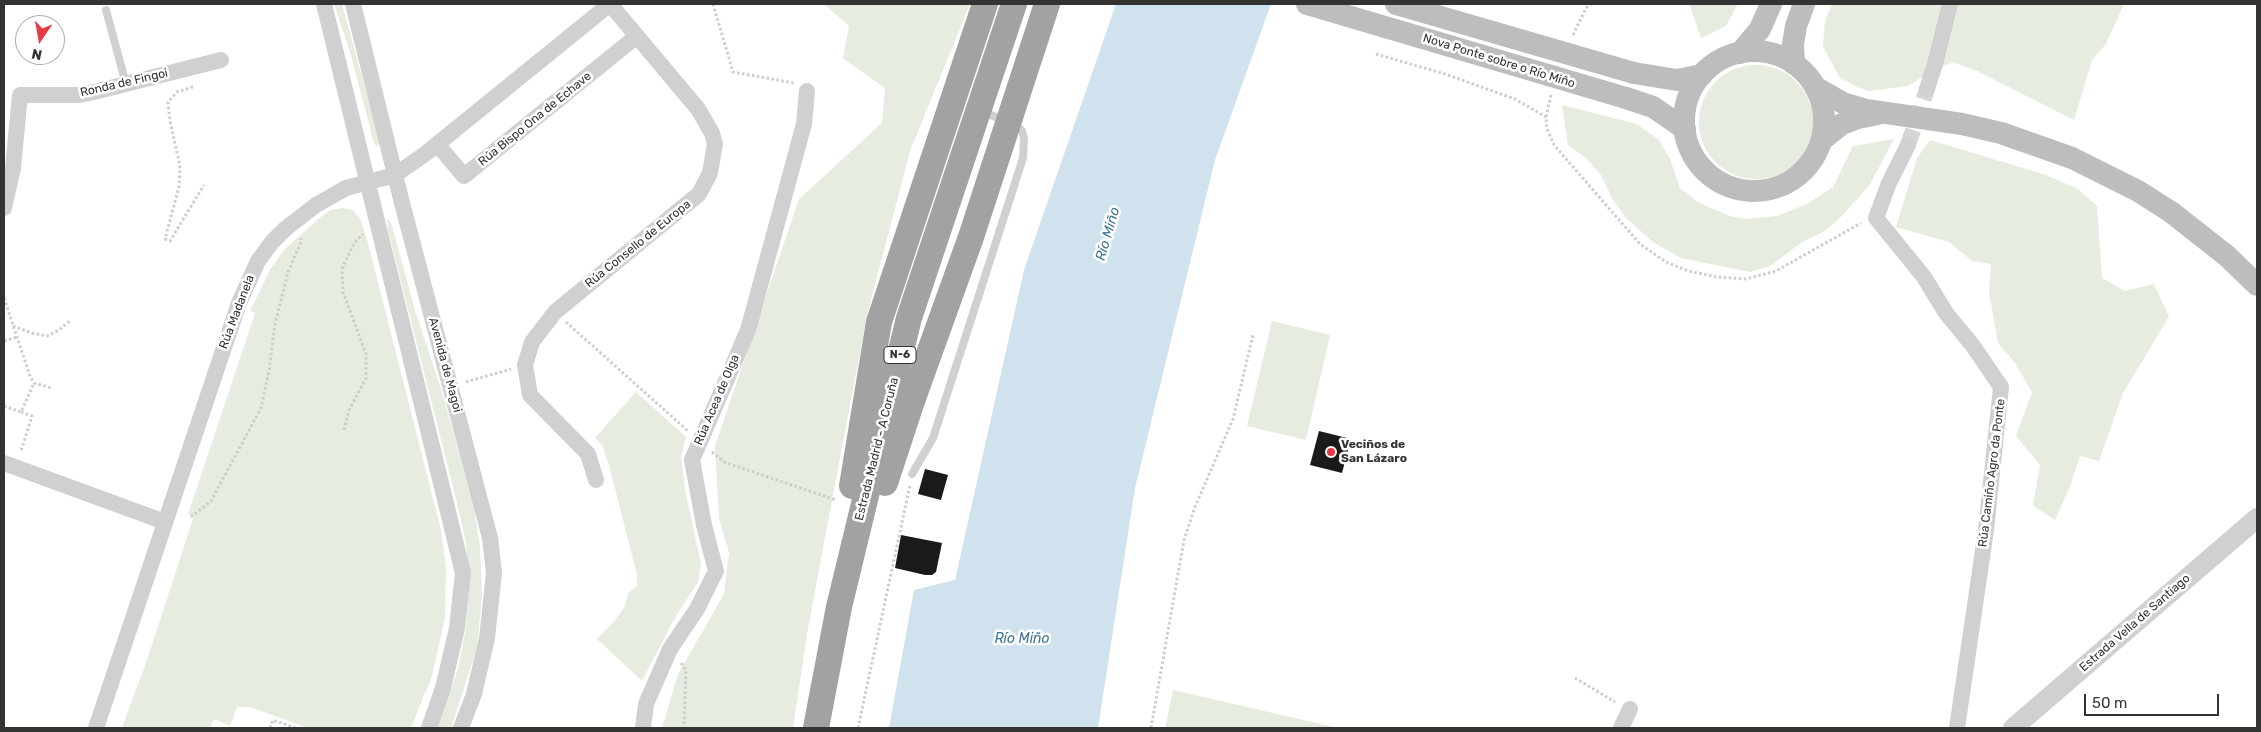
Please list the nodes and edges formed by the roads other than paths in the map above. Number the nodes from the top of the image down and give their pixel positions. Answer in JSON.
{"nodes":[{"id":1,"x":324,"y":4,"type":"edge"},
{"id":2,"x":353,"y":4,"type":"edge"},
{"id":3,"x":610,"y":4,"type":"edge"},
{"id":4,"x":985,"y":4,"type":"edge"},
{"id":5,"x":1014,"y":4,"type":"edge"},
{"id":6,"x":1047,"y":4,"type":"edge"},
{"id":7,"x":1307,"y":4,"type":"edge"},
{"id":8,"x":1396,"y":4,"type":"edge"},
{"id":9,"x":1771,"y":4,"type":"edge"},
{"id":10,"x":1804,"y":4,"type":"edge"},
{"id":11,"x":1950,"y":4,"type":"edge"},
{"id":12,"x":106,"y":10,"type":"dead end"},
{"id":13,"x":637,"y":36,"type":"junction"},
{"id":14,"x":1740,"y":53,"type":"junction"},
{"id":15,"x":221,"y":60,"type":"dead end"},
{"id":16,"x":1794,"y":64,"type":"junction"},
{"id":17,"x":1702,"y":75,"type":"junction"},
{"id":18,"x":126,"y":84,"type":"junction"},
{"id":19,"x":1815,"y":87,"type":"junction"},
{"id":20,"x":1927,"y":89,"type":"tunnel mouth"},
{"id":21,"x":807,"y":91,"type":"road end"},
{"id":22,"x":979,"y":109,"type":"junction"},
{"id":23,"x":1881,"y":114,"type":"junction"},
{"id":24,"x":1685,"y":129,"type":"junction"},
{"id":25,"x":1822,"y":140,"type":"junction"},
{"id":26,"x":438,"y":145,"type":"junction"},
{"id":27,"x":1908,"y":145,"type":"tunnel mouth"},
{"id":28,"x":395,"y":175,"type":"junction"},
{"id":29,"x":368,"y":182,"type":"junction"},
{"id":30,"x":4,"y":208,"type":"edge"},
{"id":31,"x":2257,"y":285,"type":"edge"},
{"id":32,"x":11,"y":460,"type":"edge"},
{"id":33,"x":912,"y":474,"type":"road end"},
{"id":34,"x":596,"y":480,"type":"dead end"},
{"id":35,"x":2257,"y":518,"type":"edge"},
{"id":36,"x":165,"y":522,"type":"junction"},
{"id":37,"x":1630,"y":710,"type":"road end"},
{"id":38,"x":814,"y":724,"type":"edge"},
{"id":39,"x":96,"y":728,"type":"edge"},
{"id":40,"x":429,"y":728,"type":"edge"},
{"id":41,"x":461,"y":728,"type":"edge"},
{"id":42,"x":643,"y":728,"type":"edge"},
{"id":43,"x":1621,"y":728,"type":"edge"},
{"id":44,"x":1957,"y":728,"type":"edge"},
{"id":45,"x":2013,"y":728,"type":"edge"}],
"edges":[{"from":1,"to":29,"type":"street"},
{"from":2,"to":28,"type":"street","name":"Avenida de Magoi"},
{"from":3,"to":13,"type":"street","name":"Rúa Consello de Europa"},
{"from":3,"to":26,"type":"street"},
{"from":4,"to":38,"type":"highway"},
{"from":5,"to":22,"type":"highway","name":"Estrada Madrid - A Coruña","number":"N-6"},
{"from":6,"to":38,"type":"highway","bridge":true},
{"from":7,"to":24,"type":"main road","name":"Nova Ponte sobre o Río Miño","bridge":true},
{"from":8,"to":17,"type":"main road","name":"Nova Ponte sobre o Río Miño","bridge":true},
{"from":9,"to":14,"type":"main road"},
{"from":10,"to":16,"type":"main road"},
{"from":11,"to":20,"type":"street"},
{"from":12,"to":18,"type":"lane"},
{"from":13,"to":26,"type":"street","name":"Rúa Bispo Ona de Echave"},
{"from":13,"to":34,"type":"street","name":"Rúa Consello de Europa"},
{"from":14,"to":16,"type":"main road"},
{"from":14,"to":17,"type":"main road"},
{"from":15,"to":18,"type":"street","name":"Ronda de Fingoi"},
{"from":16,"to":19,"type":"main road"},
{"from":17,"to":24,"type":"main road"},
{"from":18,"to":30,"type":"street","name":"Ronda de Fingoi"},
{"from":19,"to":23,"type":"main road"},
{"from":19,"to":25,"type":"main road"},
{"from":21,"to":42,"type":"street","name":"Rúa Acea de Olga"},
{"from":22,"to":33,"type":"lane"},
{"from":22,"to":38,"type":"highway","name":"Estrada Madrid - A Coruña","number":"N-6"},
{"from":23,"to":25,"type":"main road"},
{"from":23,"to":31,"type":"main road"},
{"from":24,"to":25,"type":"main road"},
{"from":26,"to":28,"type":"street"},
{"from":27,"to":44,"type":"street","name":"Rúa Camiño Agro da Ponte"},
{"from":28,"to":29,"type":"street","name":"Rúa Madanela"},
{"from":28,"to":41,"type":"street","name":"Avenida de Magoi"},
{"from":29,"to":36,"type":"street","name":"Rúa Madanela"},
{"from":29,"to":40,"type":"street"},
{"from":32,"to":36,"type":"street"},
{"from":35,"to":45,"type":"street","name":"Estrada Vella de Santiago"},
{"from":36,"to":39,"type":"street","name":"Rúa Madanela"},
{"from":37,"to":43,"type":"street"}]}
